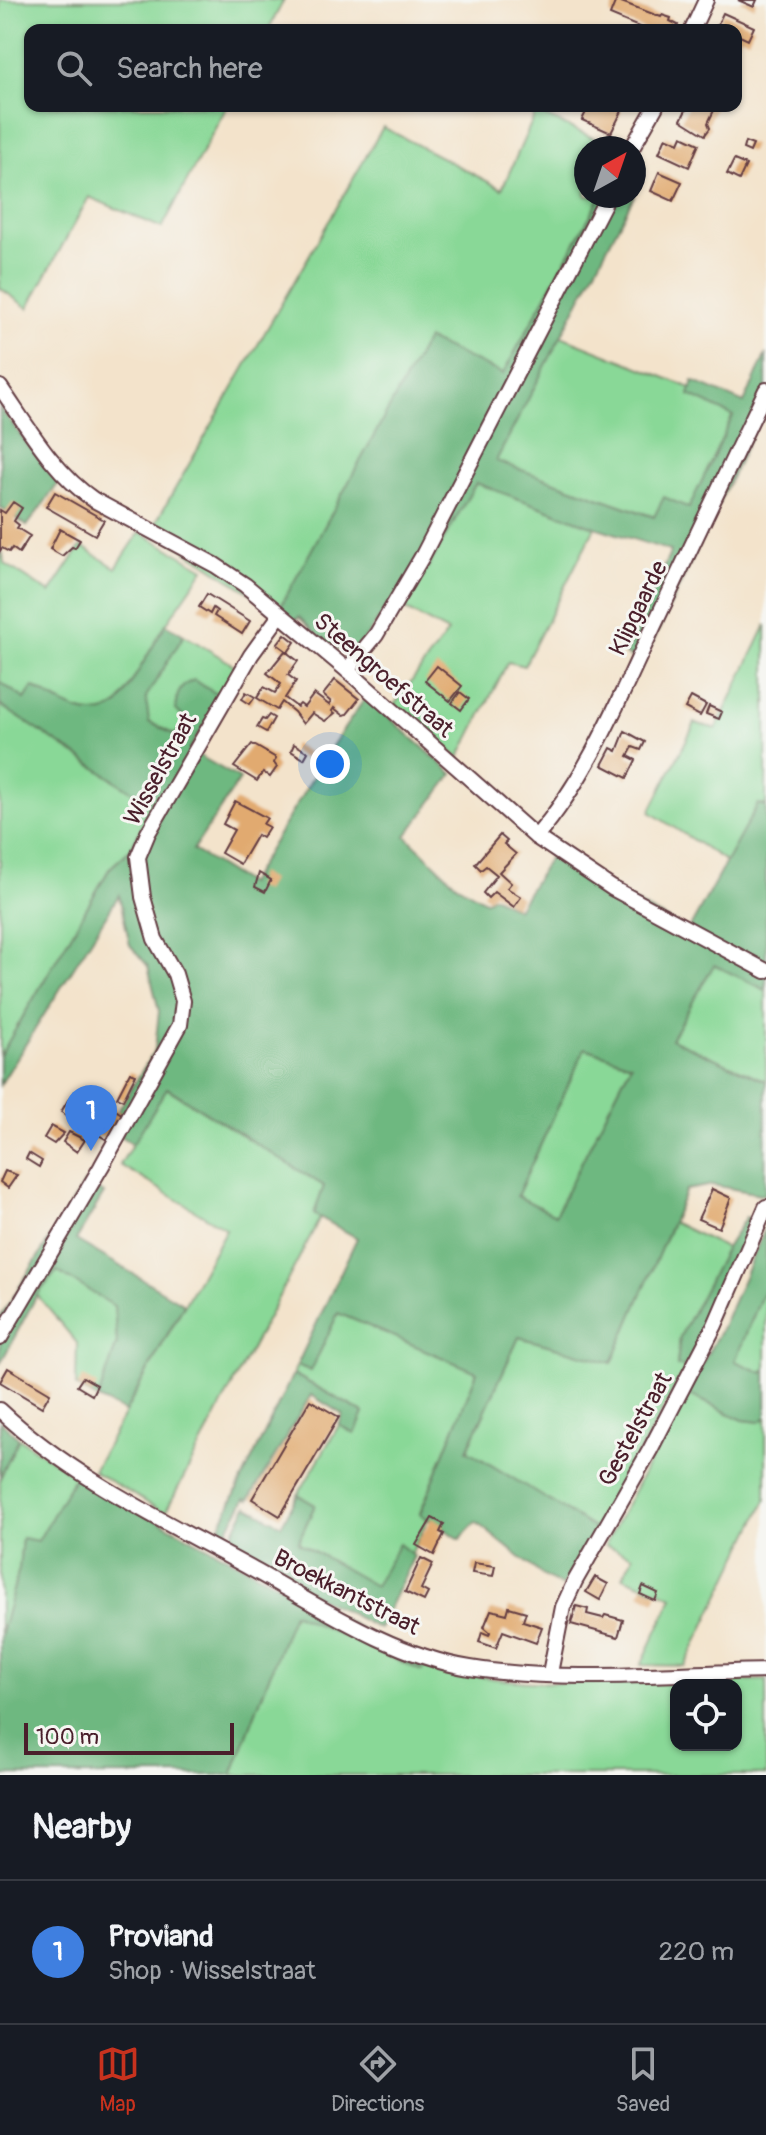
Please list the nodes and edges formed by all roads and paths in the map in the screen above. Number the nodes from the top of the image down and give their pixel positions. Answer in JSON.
{"nodes":[{"id":1,"x":706,"y":0,"type":"edge"},
{"id":2,"x":695,"y":24,"type":"edge"},
{"id":3,"x":653,"y":112,"type":"edge"},
{"id":4,"x":639,"y":136,"type":"edge"},
{"id":5,"x":602,"y":208,"type":"edge"},
{"id":6,"x":0,"y":387,"type":"edge"},
{"id":7,"x":766,"y":390,"type":"edge"},
{"id":8,"x":280,"y":615,"type":"junction"},
{"id":9,"x":347,"y":670,"type":"junction"},
{"id":10,"x":536,"y":837,"type":"junction"},
{"id":11,"x":766,"y":971,"type":"edge"},
{"id":12,"x":766,"y":1207,"type":"edge"},
{"id":13,"x":0,"y":1338,"type":"edge"},
{"id":14,"x":0,"y":1410,"type":"edge"},
{"id":15,"x":766,"y":1671,"type":"edge"},
{"id":16,"x":550,"y":1673,"type":"junction"}],
"edges":[{"from":1,"to":2,"type":"street"},
{"from":3,"to":4,"type":"street"},
{"from":5,"to":9,"type":"street"},
{"from":6,"to":8,"type":"street","name":"Steengroefstraat"},
{"from":7,"to":10,"type":"street","name":"Klipgaarde"},
{"from":8,"to":9,"type":"street","name":"Steengroefstraat"},
{"from":8,"to":13,"type":"street","name":"Wisselstraat"},
{"from":9,"to":10,"type":"street","name":"Steengroefstraat"},
{"from":10,"to":11,"type":"street","name":"Steengroefstraat"},
{"from":12,"to":16,"type":"street","name":"Gestelstraat"},
{"from":14,"to":16,"type":"street","name":"Broekkantstraat"},
{"from":15,"to":16,"type":"street","name":"Broekkantstraat"}]}
